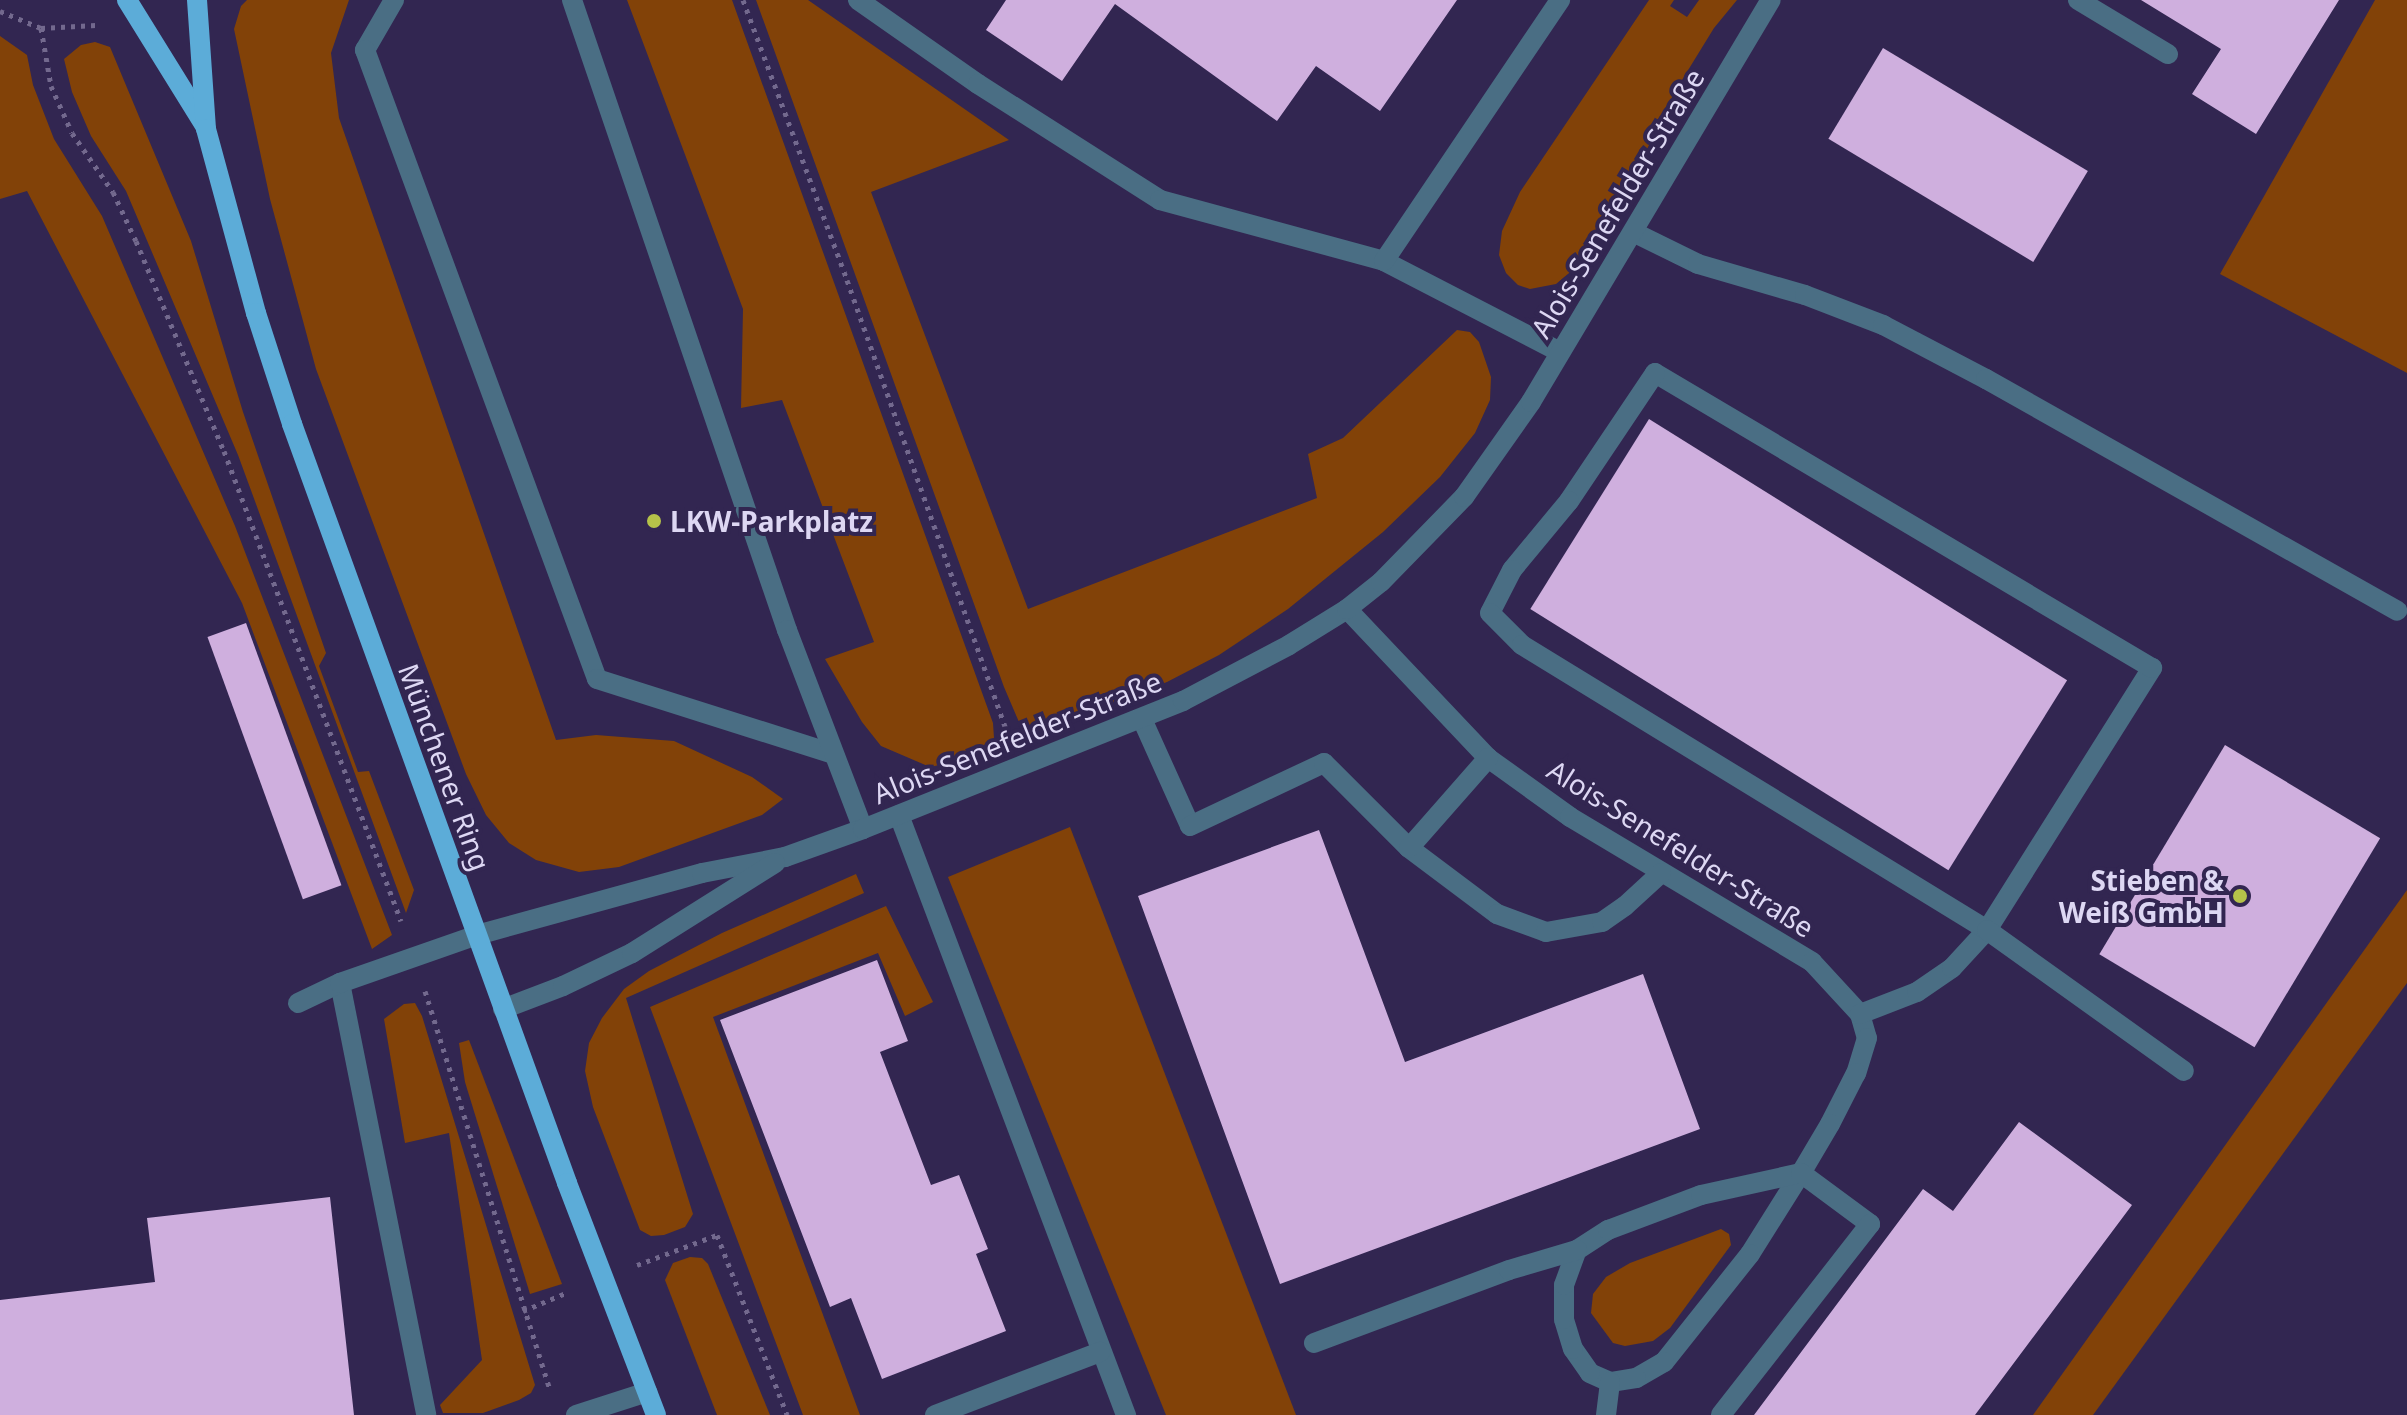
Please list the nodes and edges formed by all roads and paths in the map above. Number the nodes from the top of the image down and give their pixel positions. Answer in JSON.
{"nodes":[{"id":1,"x":127,"y":0,"type":"edge"},
{"id":2,"x":197,"y":0,"type":"edge"},
{"id":3,"x":394,"y":0,"type":"edge"},
{"id":4,"x":572,"y":0,"type":"edge"},
{"id":5,"x":743,"y":0,"type":"edge"},
{"id":6,"x":858,"y":0,"type":"edge"},
{"id":7,"x":1560,"y":0,"type":"edge"},
{"id":8,"x":1771,"y":0,"type":"edge"},
{"id":9,"x":2078,"y":0,"type":"edge"},
{"id":10,"x":0,"y":11,"type":"edge"},
{"id":11,"x":2168,"y":54,"type":"dead end"},
{"id":12,"x":206,"y":129,"type":"junction"},
{"id":13,"x":1633,"y":232,"type":"junction"},
{"id":14,"x":1384,"y":261,"type":"junction"},
{"id":15,"x":1560,"y":352,"type":"junction"},
{"id":16,"x":1347,"y":609,"type":"junction"},
{"id":17,"x":2397,"y":611,"type":"dead end"},
{"id":18,"x":1142,"y":719,"type":"junction"},
{"id":19,"x":833,"y":754,"type":"junction"},
{"id":20,"x":1488,"y":758,"type":"junction"},
{"id":21,"x":1020,"y":767,"type":"junction"},
{"id":22,"x":899,"y":815,"type":"junction"},
{"id":23,"x":863,"y":829,"type":"junction"},
{"id":24,"x":1409,"y":848,"type":"junction"},
{"id":25,"x":785,"y":857,"type":"junction"},
{"id":26,"x":1661,"y":873,"type":"junction"},
{"id":27,"x":1987,"y":930,"type":"junction"},
{"id":28,"x":477,"y":935,"type":"junction"},
{"id":29,"x":414,"y":957,"type":"junction"},
{"id":30,"x":340,"y":983,"type":"junction"},
{"id":31,"x":298,"y":1003,"type":"dead end"},
{"id":32,"x":503,"y":1009,"type":"junction"},
{"id":33,"x":1860,"y":1014,"type":"junction"},
{"id":34,"x":2184,"y":1071,"type":"dead end"},
{"id":35,"x":1801,"y":1173,"type":"junction"},
{"id":36,"x":1577,"y":1250,"type":"junction"},
{"id":37,"x":603,"y":1279,"type":"junction"},
{"id":38,"x":523,"y":1311,"type":"junction"},
{"id":39,"x":1314,"y":1343,"type":"dead end"},
{"id":40,"x":1100,"y":1352,"type":"junction"},
{"id":41,"x":1610,"y":1382,"type":"junction"},
{"id":42,"x":647,"y":1392,"type":"junction"},
{"id":43,"x":553,"y":1400,"type":"dead end"},
{"id":44,"x":426,"y":1415,"type":"edge"},
{"id":45,"x":576,"y":1415,"type":"edge"},
{"id":46,"x":656,"y":1415,"type":"edge"},
{"id":47,"x":787,"y":1415,"type":"edge"},
{"id":48,"x":935,"y":1415,"type":"edge"},
{"id":49,"x":1126,"y":1415,"type":"edge"},
{"id":50,"x":1606,"y":1415,"type":"edge"},
{"id":51,"x":1721,"y":1415,"type":"edge"}],
"edges":[{"from":1,"to":12,"type":"main road","name":"Münchener Ring"},
{"from":2,"to":12,"type":"main road","name":"Münchener Ring"},
{"from":3,"to":19,"type":"street"},
{"from":4,"to":19,"type":"street"},
{"from":5,"to":21,"type":"path"},
{"from":6,"to":14,"type":"street"},
{"from":7,"to":14,"type":"street"},
{"from":8,"to":13,"type":"street","name":"Alois-Senefelder-Straße"},
{"from":9,"to":11,"type":"street"},
{"from":10,"to":29,"type":"path"},
{"from":12,"to":28,"type":"main road","name":"Münchener Ring"},
{"from":13,"to":15,"type":"street","name":"Alois-Senefelder-Straße"},
{"from":13,"to":17,"type":"street"},
{"from":14,"to":15,"type":"street"},
{"from":15,"to":16,"type":"street","name":"Alois-Senefelder-Straße"},
{"from":16,"to":18,"type":"street","name":"Alois-Senefelder-Straße"},
{"from":16,"to":20,"type":"street","name":"Alois-Senefelder-Straße"},
{"from":18,"to":21,"type":"street","name":"Alois-Senefelder-Straße"},
{"from":18,"to":24,"type":"street"},
{"from":19,"to":23,"type":"street"},
{"from":20,"to":24,"type":"street"},
{"from":20,"to":26,"type":"street","name":"Alois-Senefelder-Straße"},
{"from":21,"to":22,"type":"street","name":"Alois-Senefelder-Straße"},
{"from":22,"to":23,"type":"street","name":"Alois-Senefelder-Straße"},
{"from":22,"to":40,"type":"street"},
{"from":23,"to":25,"type":"street","name":"Alois-Senefelder-Straße"},
{"from":24,"to":26,"type":"street"},
{"from":25,"to":28,"type":"street","name":"Alois-Senefelder-Straße"},
{"from":25,"to":32,"type":"street","name":"Alois-Senefelder-Straße"},
{"from":26,"to":33,"type":"street","name":"Alois-Senefelder-Straße"},
{"from":27,"to":27,"type":"street"},
{"from":27,"to":33,"type":"street"},
{"from":27,"to":34,"type":"street"},
{"from":28,"to":29,"type":"street","name":"Alois-Senefelder-Straße"},
{"from":28,"to":32,"type":"main road","name":"Münchener Ring"},
{"from":29,"to":30,"type":"street","name":"Alois-Senefelder-Straße"},
{"from":29,"to":38,"type":"path"},
{"from":30,"to":31,"type":"street","name":"Alois-Senefelder-Straße"},
{"from":30,"to":44,"type":"street"},
{"from":32,"to":37,"type":"main road","name":"Münchener Ring"},
{"from":33,"to":35,"type":"street"},
{"from":35,"to":36,"type":"street"},
{"from":35,"to":41,"type":"street"},
{"from":35,"to":51,"type":"street"},
{"from":36,"to":39,"type":"street"},
{"from":36,"to":41,"type":"street"},
{"from":37,"to":38,"type":"path"},
{"from":37,"to":42,"type":"main road","name":"Münchener Ring"},
{"from":37,"to":47,"type":"path"},
{"from":38,"to":43,"type":"path"},
{"from":40,"to":48,"type":"street"},
{"from":40,"to":49,"type":"street"},
{"from":41,"to":50,"type":"street"},
{"from":42,"to":45,"type":"street"},
{"from":42,"to":46,"type":"main road","name":"Münchener Ring"}]}
